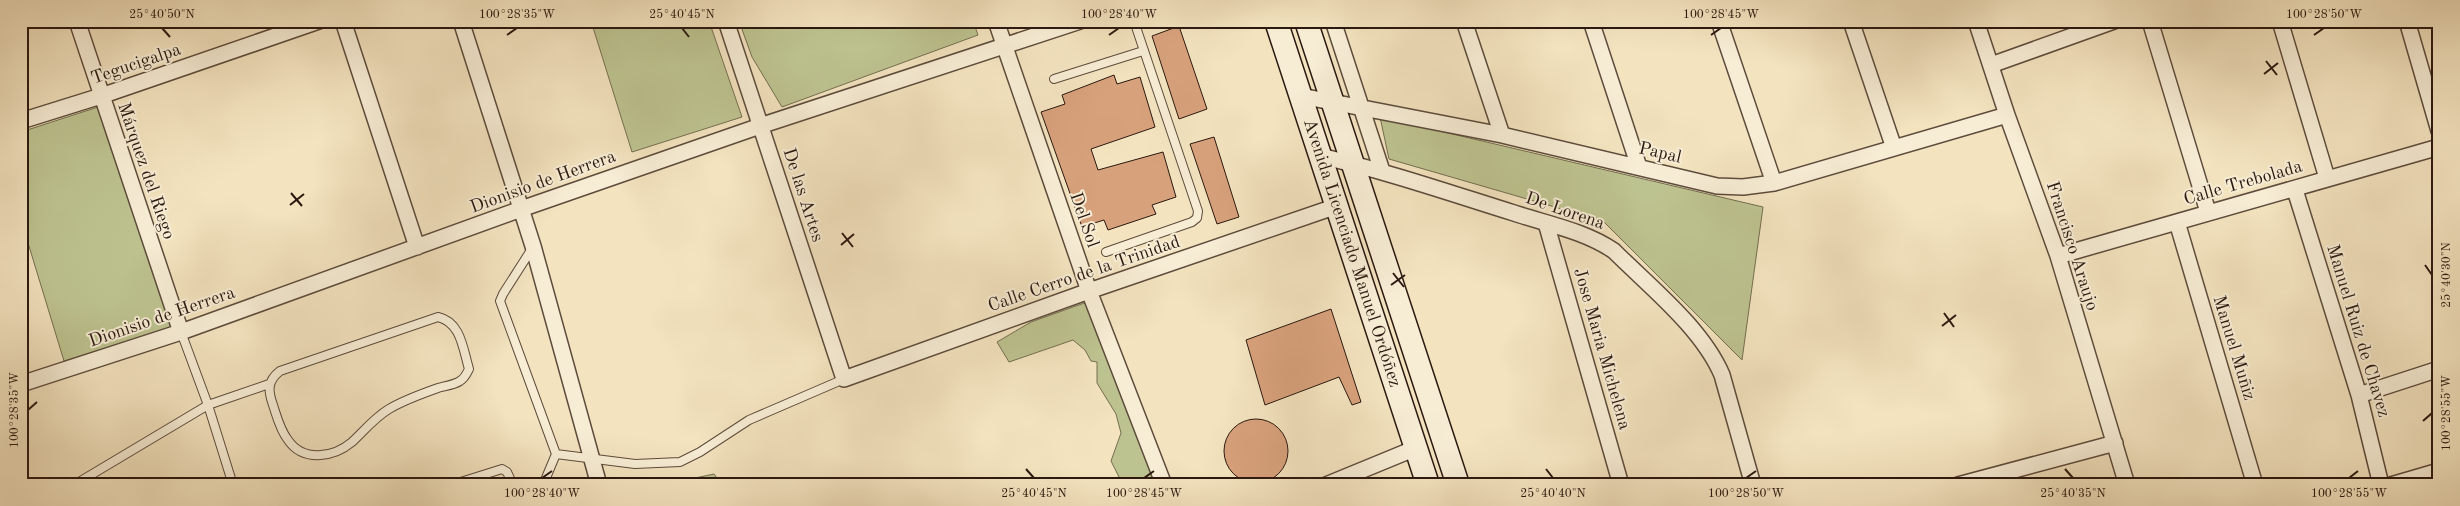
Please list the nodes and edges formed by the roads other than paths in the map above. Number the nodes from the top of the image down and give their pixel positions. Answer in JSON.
{"nodes":[{"id":1,"x":76,"y":21,"type":"edge"},
{"id":2,"x":319,"y":21,"type":"edge"},
{"id":3,"x":343,"y":21,"type":"edge"},
{"id":4,"x":461,"y":21,"type":"edge"},
{"id":5,"x":726,"y":21,"type":"edge"},
{"id":6,"x":996,"y":21,"type":"edge"},
{"id":7,"x":1080,"y":21,"type":"edge"},
{"id":8,"x":1134,"y":21,"type":"edge"},
{"id":9,"x":1276,"y":21,"type":"edge"},
{"id":10,"x":1306,"y":21,"type":"edge"},
{"id":11,"x":1333,"y":21,"type":"edge"},
{"id":12,"x":1464,"y":21,"type":"edge"},
{"id":13,"x":1591,"y":21,"type":"edge"},
{"id":14,"x":1719,"y":21,"type":"edge"},
{"id":15,"x":1850,"y":21,"type":"edge"},
{"id":16,"x":1976,"y":21,"type":"edge"},
{"id":17,"x":2150,"y":21,"type":"edge"},
{"id":18,"x":2280,"y":21,"type":"edge"},
{"id":19,"x":2407,"y":21,"type":"edge"},
{"id":20,"x":2107,"y":22,"type":"edge"},
{"id":21,"x":1004,"y":47,"type":"junction"},
{"id":22,"x":1143,"y":51,"type":"junction"},
{"id":23,"x":1991,"y":65,"type":"junction"},
{"id":24,"x":1054,"y":79,"type":"dead end"},
{"id":25,"x":101,"y":96,"type":"junction"},
{"id":26,"x":1301,"y":96,"type":"junction"},
{"id":27,"x":1333,"y":103,"type":"junction"},
{"id":28,"x":1363,"y":108,"type":"junction"},
{"id":29,"x":2007,"y":115,"type":"junction"},
{"id":30,"x":21,"y":121,"type":"edge"},
{"id":31,"x":760,"y":126,"type":"junction"},
{"id":32,"x":2439,"y":131,"type":"edge"},
{"id":33,"x":1502,"y":135,"type":"junction"},
{"id":34,"x":2439,"y":147,"type":"edge"},
{"id":35,"x":1894,"y":148,"type":"junction"},
{"id":36,"x":1320,"y":156,"type":"junction"},
{"id":37,"x":1354,"y":164,"type":"junction"},
{"id":38,"x":1639,"y":167,"type":"junction"},
{"id":39,"x":1382,"y":171,"type":"junction"},
{"id":40,"x":2327,"y":178,"type":"junction"},
{"id":41,"x":1774,"y":183,"type":"junction"},
{"id":42,"x":2295,"y":190,"type":"junction"},
{"id":43,"x":1338,"y":206,"type":"junction"},
{"id":44,"x":521,"y":209,"type":"junction"},
{"id":45,"x":2208,"y":212,"type":"junction"},
{"id":46,"x":2176,"y":222,"type":"junction"},
{"id":47,"x":1546,"y":223,"type":"junction"},
{"id":48,"x":533,"y":246,"type":"junction"},
{"id":49,"x":417,"y":247,"type":"junction"},
{"id":50,"x":1106,"y":252,"type":"dead end"},
{"id":51,"x":2058,"y":256,"type":"junction"},
{"id":52,"x":1089,"y":291,"type":"junction"},
{"id":53,"x":181,"y":332,"type":"junction"},
{"id":54,"x":2439,"y":368,"type":"edge"},
{"id":55,"x":844,"y":379,"type":"junction"},
{"id":56,"x":22,"y":382,"type":"edge"},
{"id":57,"x":269,"y":384,"type":"junction"},
{"id":58,"x":2359,"y":395,"type":"junction"},
{"id":59,"x":208,"y":405,"type":"junction"},
{"id":60,"x":2115,"y":443,"type":"junction"},
{"id":61,"x":1416,"y":448,"type":"junction"},
{"id":62,"x":556,"y":454,"type":"junction"},
{"id":63,"x":592,"y":458,"type":"junction"},
{"id":64,"x":2439,"y":471,"type":"edge"},
{"id":65,"x":74,"y":485,"type":"edge"},
{"id":66,"x":233,"y":485,"type":"edge"},
{"id":67,"x":451,"y":485,"type":"edge"},
{"id":68,"x":513,"y":485,"type":"edge"},
{"id":69,"x":543,"y":485,"type":"edge"},
{"id":70,"x":599,"y":485,"type":"edge"},
{"id":71,"x":1164,"y":485,"type":"edge"},
{"id":72,"x":1326,"y":485,"type":"edge"},
{"id":73,"x":1428,"y":485,"type":"edge"},
{"id":74,"x":1458,"y":485,"type":"edge"},
{"id":75,"x":1621,"y":485,"type":"edge"},
{"id":76,"x":1753,"y":485,"type":"edge"},
{"id":77,"x":1958,"y":485,"type":"edge"},
{"id":78,"x":2127,"y":485,"type":"edge"},
{"id":79,"x":2255,"y":485,"type":"edge"},
{"id":80,"x":2381,"y":485,"type":"edge"},
{"id":81,"x":2391,"y":485,"type":"edge"}],
"edges":[{"from":1,"to":25,"type":"street","name":"Márquez del Riego"},
{"from":2,"to":25,"type":"street","name":"Tegucigalpa"},
{"from":3,"to":49,"type":"street"},
{"from":4,"to":44,"type":"street"},
{"from":5,"to":31,"type":"street","name":"De las Artes"},
{"from":6,"to":21,"type":"street","name":"Del Sol"},
{"from":7,"to":21,"type":"street","name":"Dionisio de Herrera"},
{"from":8,"to":22,"type":"lane"},
{"from":9,"to":26,"type":"main road","name":"Avenida Licenciado Manuel Ordóñez"},
{"from":10,"to":27,"type":"main road","name":"Avenida Licenciado Manuel Ordóñez"},
{"from":11,"to":28,"type":"street"},
{"from":12,"to":33,"type":"street"},
{"from":13,"to":38,"type":"street"},
{"from":14,"to":41,"type":"street"},
{"from":15,"to":35,"type":"street"},
{"from":16,"to":23,"type":"street","name":"Francisco Araujo"},
{"from":17,"to":45,"type":"street"},
{"from":18,"to":40,"type":"street"},
{"from":19,"to":32,"type":"street"},
{"from":20,"to":23,"type":"street"},
{"from":21,"to":31,"type":"street","name":"Dionisio de Herrera"},
{"from":21,"to":52,"type":"street","name":"Del Sol"},
{"from":22,"to":24,"type":"lane"},
{"from":22,"to":50,"type":"lane"},
{"from":23,"to":29,"type":"street","name":"Francisco Araujo"},
{"from":25,"to":30,"type":"street","name":"Tegucigalpa"},
{"from":25,"to":53,"type":"street","name":"Márquez del Riego"},
{"from":26,"to":27,"type":"street","name":"Papal"},
{"from":26,"to":36,"type":"main road","name":"Avenida Licenciado Manuel Ordóñez"},
{"from":27,"to":28,"type":"street","name":"Papal"},
{"from":27,"to":37,"type":"main road","name":"Avenida Licenciado Manuel Ordóñez"},
{"from":28,"to":33,"type":"street","name":"Papal"},
{"from":28,"to":39,"type":"street"},
{"from":29,"to":35,"type":"street","name":"Papal"},
{"from":29,"to":51,"type":"street","name":"Francisco Araujo"},
{"from":31,"to":44,"type":"street","name":"Dionisio de Herrera"},
{"from":31,"to":55,"type":"street","name":"De las Artes"},
{"from":33,"to":38,"type":"street","name":"Papal"},
{"from":34,"to":40,"type":"street","name":"Calle Trebolada"},
{"from":35,"to":41,"type":"street","name":"Papal"},
{"from":36,"to":37,"type":"street","name":"De Lorena"},
{"from":36,"to":43,"type":"main road","name":"Avenida Licenciado Manuel Ordóñez"},
{"from":37,"to":39,"type":"street","name":"De Lorena"},
{"from":37,"to":74,"type":"main road","name":"Avenida Licenciado Manuel Ordóñez"},
{"from":38,"to":41,"type":"street","name":"Papal"},
{"from":39,"to":47,"type":"street","name":"De Lorena"},
{"from":40,"to":42,"type":"street","name":"Calle Trebolada"},
{"from":42,"to":45,"type":"street","name":"Calle Trebolada"},
{"from":42,"to":58,"type":"street","name":"Manuel Ruiz de Chavez"},
{"from":43,"to":52,"type":"street","name":"Calle Cerro de la Trinidad"},
{"from":43,"to":61,"type":"main road","name":"Avenida Licenciado Manuel Ordóñez"},
{"from":44,"to":48,"type":"street"},
{"from":44,"to":49,"type":"street","name":"Dionisio de Herrera"},
{"from":45,"to":46,"type":"street","name":"Calle Trebolada"},
{"from":46,"to":51,"type":"street","name":"Calle Trebolada"},
{"from":46,"to":79,"type":"street","name":"Manuel Muñiz"},
{"from":47,"to":75,"type":"street","name":"Jose Maria Michelena"},
{"from":47,"to":76,"type":"street","name":"De Lorena"},
{"from":48,"to":62,"type":"lane"},
{"from":48,"to":63,"type":"street"},
{"from":49,"to":53,"type":"street","name":"Dionisio de Herrera"},
{"from":51,"to":60,"type":"street","name":"Francisco Araujo"},
{"from":52,"to":55,"type":"street","name":"Calle Cerro de la Trinidad"},
{"from":52,"to":71,"type":"street","name":"Del Sol"},
{"from":53,"to":56,"type":"street","name":"Dionisio de Herrera"},
{"from":53,"to":59,"type":"lane"},
{"from":54,"to":58,"type":"street"},
{"from":55,"to":63,"type":"lane"},
{"from":57,"to":57,"type":"lane"},
{"from":57,"to":59,"type":"lane"},
{"from":58,"to":80,"type":"street","name":"Manuel Ruiz de Chavez"},
{"from":59,"to":65,"type":"lane"},
{"from":59,"to":66,"type":"lane"},
{"from":60,"to":77,"type":"street"},
{"from":60,"to":78,"type":"street","name":"Francisco Araujo"},
{"from":61,"to":72,"type":"street"},
{"from":61,"to":73,"type":"main road","name":"Avenida Licenciado Manuel Ordóñez"},
{"from":62,"to":63,"type":"lane"},
{"from":62,"to":69,"type":"lane"},
{"from":63,"to":70,"type":"street"},
{"from":64,"to":81,"type":"street"},
{"from":67,"to":68,"type":"lane"}]}
